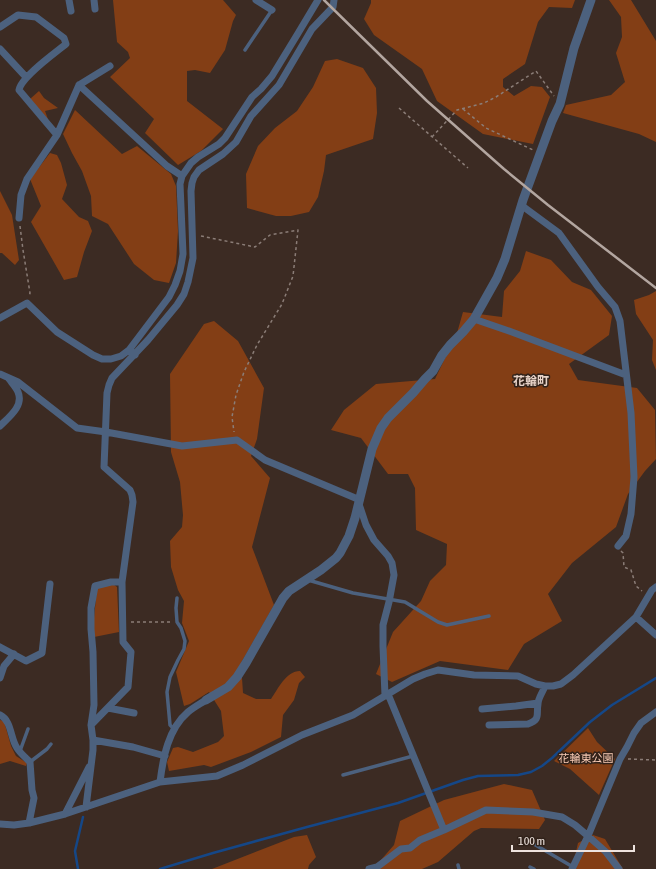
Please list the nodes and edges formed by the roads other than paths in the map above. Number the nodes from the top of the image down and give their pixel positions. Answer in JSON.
{"nodes":[{"id":1,"x":70,"y":0,"type":"edge"},
{"id":2,"x":94,"y":0,"type":"edge"},
{"id":3,"x":256,"y":0,"type":"edge"},
{"id":4,"x":318,"y":0,"type":"edge"},
{"id":5,"x":334,"y":0,"type":"edge"},
{"id":6,"x":591,"y":0,"type":"edge"},
{"id":7,"x":95,"y":9,"type":"dead end"},
{"id":8,"x":272,"y":10,"type":"joint"},
{"id":9,"x":71,"y":11,"type":"dead end"},
{"id":10,"x":0,"y":27,"type":"edge"},
{"id":11,"x":0,"y":49,"type":"edge"},
{"id":12,"x":245,"y":50,"type":"dead end"},
{"id":13,"x":110,"y":66,"type":"dead end"},
{"id":14,"x":26,"y":77,"type":"junction"},
{"id":15,"x":79,"y":85,"type":"junction"},
{"id":16,"x":56,"y":135,"type":"junction"},
{"id":17,"x":182,"y":176,"type":"junction"},
{"id":18,"x":522,"y":202,"type":"junction"},
{"id":19,"x":19,"y":218,"type":"road end"},
{"id":20,"x":0,"y":318,"type":"edge"},
{"id":21,"x":474,"y":320,"type":"junction"},
{"id":22,"x":132,"y":353,"type":"junction"},
{"id":23,"x":0,"y":374,"type":"edge"},
{"id":24,"x":626,"y":375,"type":"junction"},
{"id":25,"x":7,"y":377,"type":"junction"},
{"id":26,"x":0,"y":426,"type":"edge"},
{"id":27,"x":106,"y":432,"type":"junction"},
{"id":28,"x":360,"y":502,"type":"junction"},
{"id":29,"x":618,"y":546,"type":"road end"},
{"id":30,"x":306,"y":580,"type":"junction"},
{"id":31,"x":122,"y":582,"type":"junction"},
{"id":32,"x":50,"y":584,"type":"dead end"},
{"id":33,"x":656,"y":588,"type":"edge"},
{"id":34,"x":178,"y":598,"type":"dead end"},
{"id":35,"x":390,"y":599,"type":"junction"},
{"id":36,"x":489,"y":616,"type":"dead end"},
{"id":37,"x":636,"y":617,"type":"junction"},
{"id":38,"x":656,"y":635,"type":"edge"},
{"id":39,"x":0,"y":647,"type":"edge"},
{"id":40,"x":14,"y":654,"type":"junction"},
{"id":41,"x":0,"y":678,"type":"edge"},
{"id":42,"x":546,"y":686,"type":"junction"},
{"id":43,"x":386,"y":695,"type":"junction"},
{"id":44,"x":206,"y":700,"type":"joint"},
{"id":45,"x":538,"y":703,"type":"junction"},
{"id":46,"x":108,"y":708,"type":"junction"},
{"id":47,"x":482,"y":709,"type":"dead end"},
{"id":48,"x":656,"y":712,"type":"edge"},
{"id":49,"x":134,"y":713,"type":"dead end"},
{"id":50,"x":0,"y":715,"type":"edge"},
{"id":51,"x":91,"y":725,"type":"junction"},
{"id":52,"x":489,"y":725,"type":"dead end"},
{"id":53,"x":28,"y":729,"type":"dead end"},
{"id":54,"x":174,"y":729,"type":"junction"},
{"id":55,"x":93,"y":740,"type":"junction"},
{"id":56,"x":51,"y":744,"type":"dead end"},
{"id":57,"x":20,"y":752,"type":"junction"},
{"id":58,"x":164,"y":756,"type":"junction"},
{"id":59,"x":413,"y":756,"type":"junction"},
{"id":60,"x":30,"y":762,"type":"junction"},
{"id":61,"x":91,"y":763,"type":"junction"},
{"id":62,"x":343,"y":774,"type":"dead end"},
{"id":63,"x":160,"y":782,"type":"junction"},
{"id":64,"x":86,"y":807,"type":"junction"},
{"id":65,"x":65,"y":814,"type":"junction"},
{"id":66,"x":29,"y":823,"type":"junction"},
{"id":67,"x":0,"y":824,"type":"edge"},
{"id":68,"x":444,"y":830,"type":"junction"},
{"id":69,"x":588,"y":836,"type":"junction"},
{"id":70,"x":527,"y":840,"type":"dead end"},
{"id":71,"x":572,"y":868,"type":"edge"},
{"id":72,"x":369,"y":869,"type":"edge"},
{"id":73,"x":619,"y":869,"type":"edge"}],
"edges":[{"from":1,"to":9,"type":"street"},
{"from":2,"to":7,"type":"street"},
{"from":3,"to":8,"type":"street"},
{"from":4,"to":17,"type":"street"},
{"from":5,"to":22,"type":"street"},
{"from":6,"to":18,"type":"street"},
{"from":8,"to":12,"type":"lane"},
{"from":10,"to":14,"type":"street"},
{"from":11,"to":14,"type":"street"},
{"from":13,"to":15,"type":"street"},
{"from":14,"to":16,"type":"street"},
{"from":15,"to":16,"type":"street"},
{"from":15,"to":17,"type":"street"},
{"from":16,"to":19,"type":"street"},
{"from":17,"to":22,"type":"street"},
{"from":18,"to":21,"type":"street"},
{"from":18,"to":24,"type":"street"},
{"from":20,"to":22,"type":"street"},
{"from":21,"to":24,"type":"street"},
{"from":21,"to":28,"type":"street"},
{"from":22,"to":27,"type":"street"},
{"from":23,"to":25,"type":"street"},
{"from":24,"to":29,"type":"street"},
{"from":25,"to":26,"type":"street"},
{"from":25,"to":27,"type":"street"},
{"from":27,"to":28,"type":"street"},
{"from":27,"to":31,"type":"street"},
{"from":28,"to":30,"type":"street"},
{"from":28,"to":35,"type":"street"},
{"from":30,"to":35,"type":"lane"},
{"from":30,"to":44,"type":"street"},
{"from":31,"to":46,"type":"street"},
{"from":31,"to":51,"type":"street"},
{"from":32,"to":40,"type":"street"},
{"from":33,"to":37,"type":"street"},
{"from":34,"to":54,"type":"lane"},
{"from":35,"to":36,"type":"lane"},
{"from":35,"to":43,"type":"street"},
{"from":37,"to":38,"type":"street"},
{"from":37,"to":42,"type":"street"},
{"from":39,"to":40,"type":"street"},
{"from":40,"to":41,"type":"street"},
{"from":42,"to":43,"type":"street"},
{"from":42,"to":45,"type":"street"},
{"from":43,"to":59,"type":"street"},
{"from":43,"to":63,"type":"street"},
{"from":44,"to":54,"type":"street"},
{"from":45,"to":47,"type":"street"},
{"from":45,"to":52,"type":"street"},
{"from":46,"to":49,"type":"street"},
{"from":46,"to":51,"type":"street"},
{"from":48,"to":69,"type":"street"},
{"from":50,"to":57,"type":"street"},
{"from":51,"to":55,"type":"street"},
{"from":53,"to":57,"type":"lane"},
{"from":54,"to":58,"type":"street"},
{"from":55,"to":58,"type":"street"},
{"from":55,"to":61,"type":"street"},
{"from":56,"to":60,"type":"lane"},
{"from":57,"to":60,"type":"street"},
{"from":58,"to":63,"type":"street"},
{"from":59,"to":62,"type":"lane"},
{"from":59,"to":68,"type":"street"},
{"from":60,"to":66,"type":"street"},
{"from":61,"to":64,"type":"street"},
{"from":61,"to":65,"type":"street"},
{"from":63,"to":64,"type":"street"},
{"from":64,"to":65,"type":"street"},
{"from":65,"to":66,"type":"street"},
{"from":66,"to":67,"type":"street"},
{"from":68,"to":69,"type":"street"},
{"from":68,"to":72,"type":"street"},
{"from":69,"to":71,"type":"street"},
{"from":69,"to":73,"type":"street"},
{"from":70,"to":71,"type":"lane"}]}
